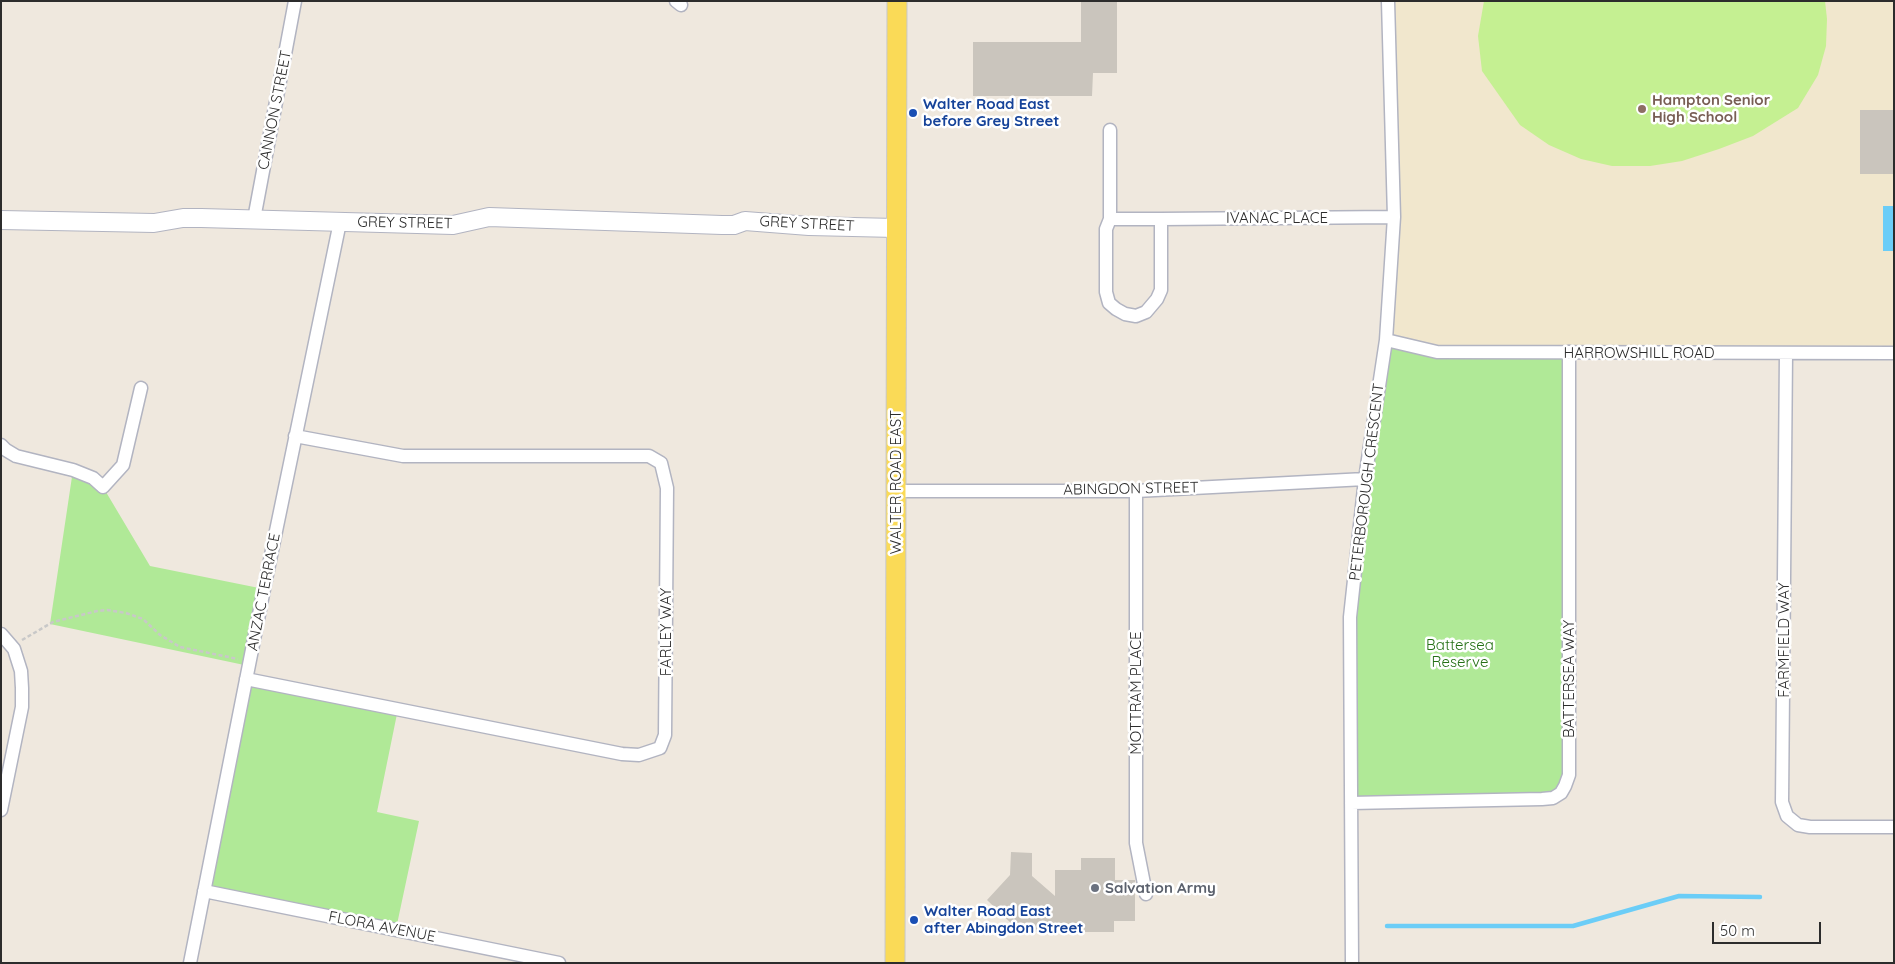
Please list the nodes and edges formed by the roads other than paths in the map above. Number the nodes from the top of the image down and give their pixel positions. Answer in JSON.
{"nodes":[{"id":1,"x":295,"y":1,"type":"edge"},
{"id":2,"x":897,"y":1,"type":"edge"},
{"id":3,"x":1388,"y":1,"type":"edge"},
{"id":4,"x":1110,"y":130,"type":"dead end"},
{"id":5,"x":1394,"y":217,"type":"junction"},
{"id":6,"x":254,"y":219,"type":"junction"},
{"id":7,"x":1161,"y":219,"type":"junction"},
{"id":8,"x":1,"y":220,"type":"edge"},
{"id":9,"x":1110,"y":220,"type":"junction"},
{"id":10,"x":340,"y":222,"type":"junction"},
{"id":11,"x":896,"y":228,"type":"junction"},
{"id":12,"x":1386,"y":340,"type":"junction"},
{"id":13,"x":1569,"y":352,"type":"junction"},
{"id":14,"x":1786,"y":353,"type":"junction"},
{"id":15,"x":1894,"y":353,"type":"edge"},
{"id":16,"x":141,"y":388,"type":"dead end"},
{"id":17,"x":295,"y":436,"type":"junction"},
{"id":18,"x":1,"y":445,"type":"edge"},
{"id":19,"x":1365,"y":479,"type":"junction"},
{"id":20,"x":896,"y":491,"type":"junction"},
{"id":21,"x":1136,"y":491,"type":"junction"},
{"id":22,"x":1,"y":634,"type":"edge"},
{"id":23,"x":246,"y":679,"type":"junction"},
{"id":24,"x":1351,"y":803,"type":"junction"},
{"id":25,"x":1,"y":810,"type":"edge"},
{"id":26,"x":1894,"y":827,"type":"edge"},
{"id":27,"x":204,"y":891,"type":"junction"},
{"id":28,"x":1146,"y":894,"type":"dead end"},
{"id":29,"x":190,"y":963,"type":"edge"},
{"id":30,"x":559,"y":963,"type":"edge"},
{"id":31,"x":895,"y":963,"type":"edge"},
{"id":32,"x":1352,"y":963,"type":"edge"}],
"edges":[{"from":1,"to":6,"type":"street","name":"CANNON STREET"},
{"from":2,"to":11,"type":"main road","name":"WALTER ROAD EAST"},
{"from":3,"to":5,"type":"street","name":"PETERBOROUGH CRESCENT"},
{"from":4,"to":9,"type":"street"},
{"from":5,"to":7,"type":"street","name":"IVANAC PLACE"},
{"from":5,"to":12,"type":"street","name":"PETERBOROUGH CRESCENT"},
{"from":6,"to":8,"type":"street","name":"GREY STREET"},
{"from":6,"to":10,"type":"street","name":"GREY STREET"},
{"from":7,"to":9,"type":"street","name":"IVANAC PLACE"},
{"from":7,"to":9,"type":"street"},
{"from":10,"to":11,"type":"street","name":"GREY STREET"},
{"from":10,"to":17,"type":"street","name":"ANZAC TERRACE"},
{"from":11,"to":20,"type":"main road","name":"WALTER ROAD EAST"},
{"from":12,"to":13,"type":"street","name":"HARROWSHILL ROAD"},
{"from":12,"to":19,"type":"street","name":"PETERBOROUGH CRESCENT"},
{"from":13,"to":14,"type":"street","name":"HARROWSHILL ROAD"},
{"from":13,"to":24,"type":"street","name":"BATTERSEA WAY"},
{"from":14,"to":15,"type":"street","name":"HARROWSHILL ROAD"},
{"from":14,"to":26,"type":"street","name":"FARMFIELD WAY"},
{"from":16,"to":18,"type":"street"},
{"from":17,"to":23,"type":"street","name":"ANZAC TERRACE"},
{"from":17,"to":23,"type":"street","name":"FARLEY WAY"},
{"from":19,"to":21,"type":"street","name":"ABINGDON STREET"},
{"from":19,"to":24,"type":"street","name":"PETERBOROUGH CRESCENT"},
{"from":20,"to":21,"type":"street","name":"ABINGDON STREET"},
{"from":20,"to":31,"type":"main road","name":"WALTER ROAD EAST"},
{"from":21,"to":28,"type":"street","name":"MOTTRAM PLACE"},
{"from":22,"to":25,"type":"street"},
{"from":23,"to":27,"type":"street","name":"ANZAC TERRACE"},
{"from":24,"to":32,"type":"street","name":"PETERBOROUGH CRESCENT"},
{"from":27,"to":29,"type":"street","name":"ANZAC TERRACE"},
{"from":27,"to":30,"type":"street","name":"FLORA AVENUE"}]}
